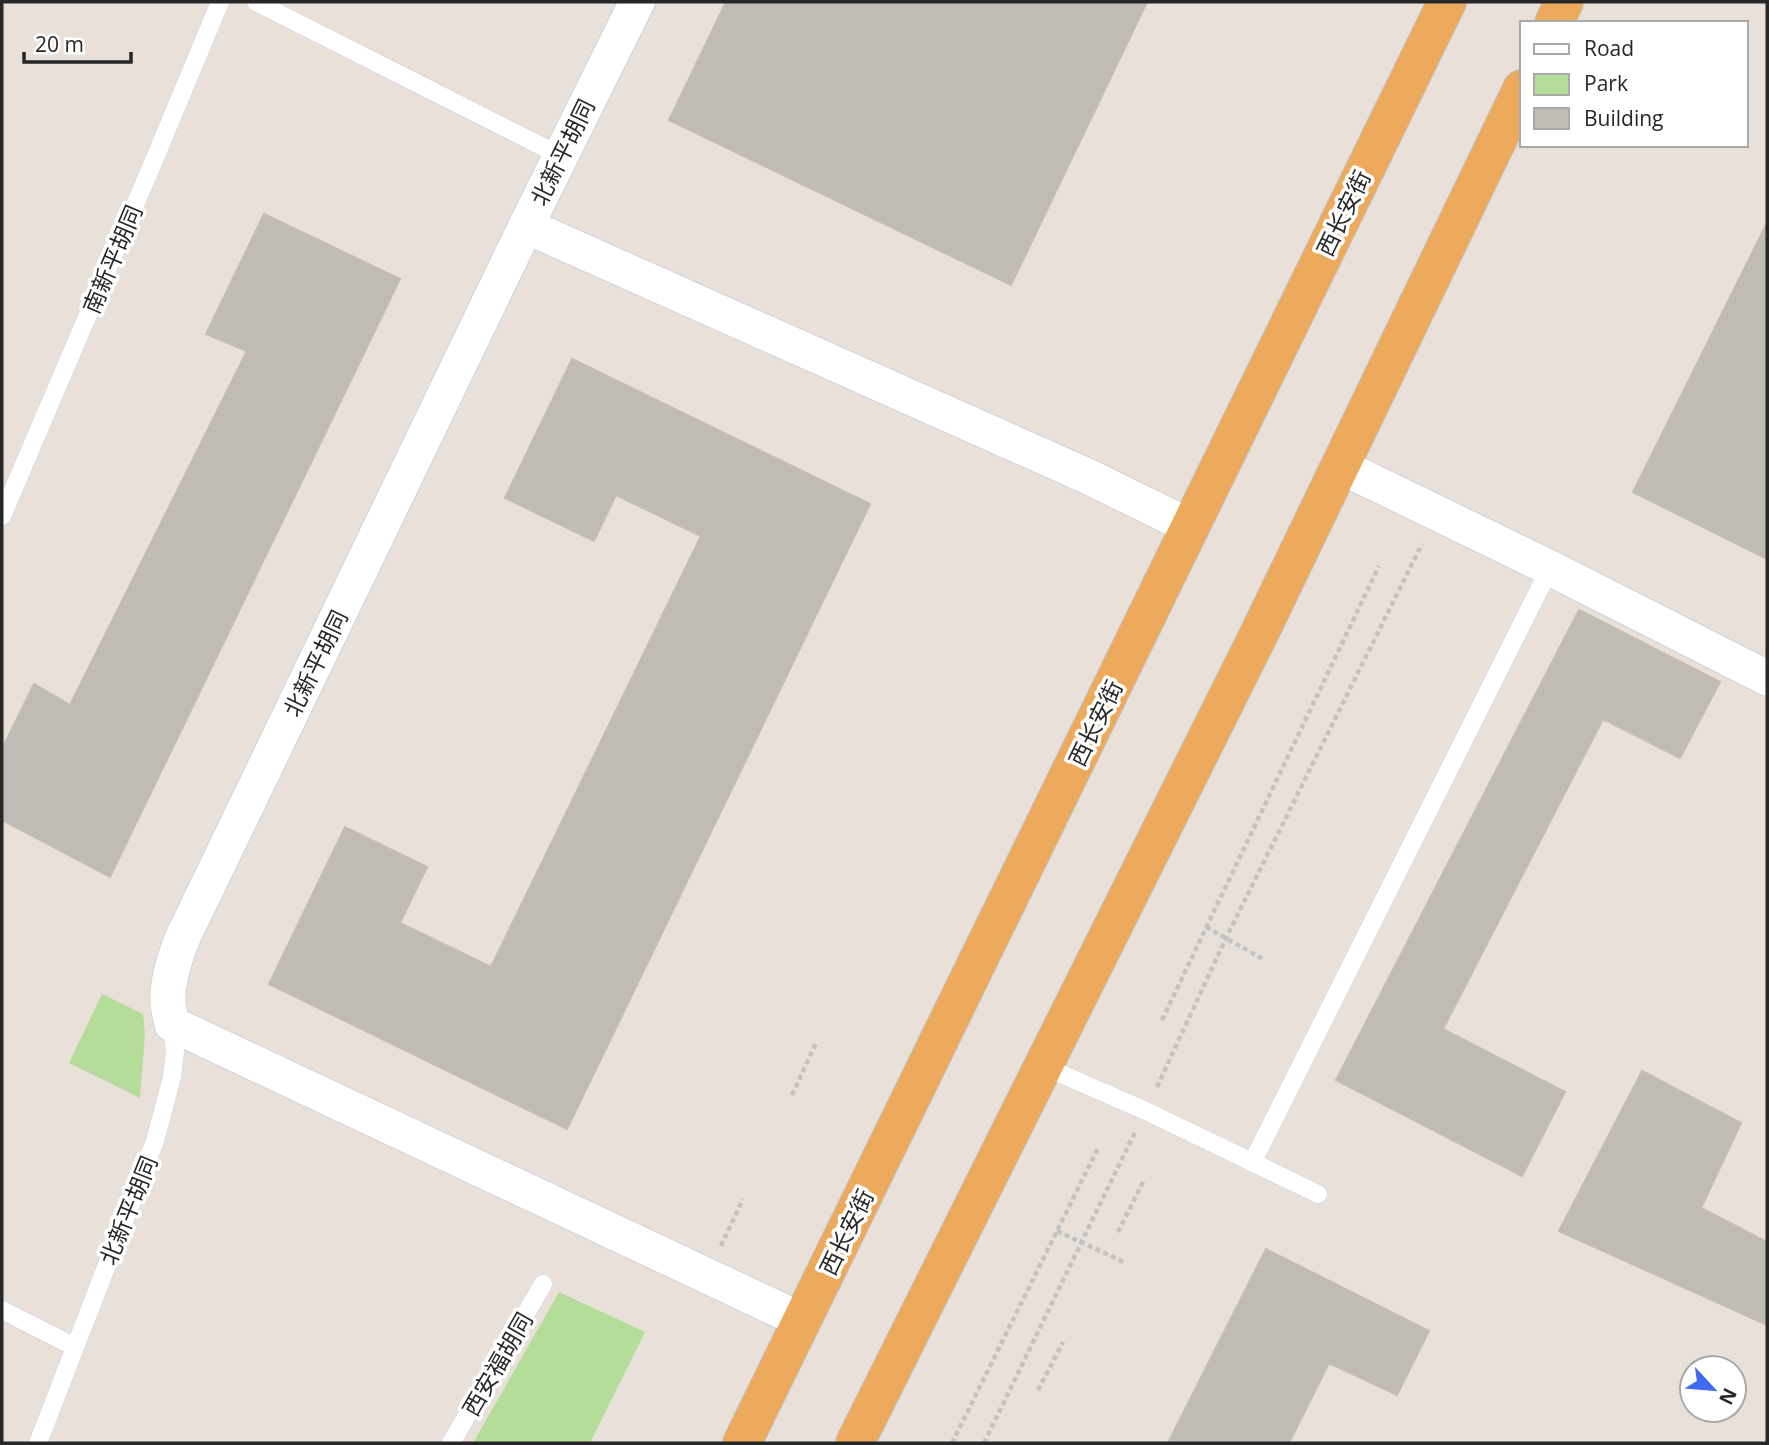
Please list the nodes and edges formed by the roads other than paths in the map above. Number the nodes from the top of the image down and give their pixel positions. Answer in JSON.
{"nodes":[{"id":1,"x":220,"y":2,"type":"edge"},
{"id":2,"x":256,"y":2,"type":"edge"},
{"id":3,"x":637,"y":2,"type":"edge"},
{"id":4,"x":1447,"y":2,"type":"edge"},
{"id":5,"x":1564,"y":2,"type":"edge"},
{"id":6,"x":1555,"y":21,"type":"edge"},
{"id":7,"x":1520,"y":93,"type":"edge"},
{"id":8,"x":561,"y":156,"type":"junction"},
{"id":9,"x":526,"y":226,"type":"junction"},
{"id":10,"x":1340,"y":466,"type":"junction"},
{"id":11,"x":2,"y":516,"type":"edge"},
{"id":12,"x":1191,"y":527,"type":"junction"},
{"id":13,"x":1550,"y":568,"type":"junction"},
{"id":14,"x":1767,"y":678,"type":"edge"},
{"id":15,"x":172,"y":1024,"type":"junction"},
{"id":16,"x":1043,"y":1066,"type":"junction"},
{"id":17,"x":1252,"y":1163,"type":"junction"},
{"id":18,"x":1318,"y":1194,"type":"dead end"},
{"id":19,"x":543,"y":1284,"type":"dead end"},
{"id":20,"x":2,"y":1310,"type":"edge"},
{"id":21,"x":803,"y":1321,"type":"junction"},
{"id":22,"x":75,"y":1347,"type":"junction"},
{"id":23,"x":38,"y":1443,"type":"edge"},
{"id":24,"x":452,"y":1443,"type":"edge"},
{"id":25,"x":742,"y":1443,"type":"edge"},
{"id":26,"x":855,"y":1443,"type":"edge"}],
"edges":[{"from":1,"to":11,"type":"lane","name":"南新平胡同"},
{"from":2,"to":8,"type":"lane"},
{"from":3,"to":8,"type":"street","name":"北新平胡同"},
{"from":4,"to":12,"type":"highway","name":"西长安街"},
{"from":5,"to":6,"type":"highway"},
{"from":7,"to":10,"type":"highway"},
{"from":8,"to":9,"type":"street","name":"北新平胡同"},
{"from":9,"to":12,"type":"street"},
{"from":9,"to":15,"type":"street","name":"北新平胡同"},
{"from":10,"to":13,"type":"street"},
{"from":10,"to":16,"type":"highway"},
{"from":12,"to":21,"type":"highway","name":"西长安街"},
{"from":13,"to":14,"type":"street"},
{"from":13,"to":17,"type":"lane"},
{"from":15,"to":21,"type":"street"},
{"from":15,"to":22,"type":"lane","name":"北新平胡同"},
{"from":16,"to":17,"type":"lane"},
{"from":16,"to":26,"type":"highway"},
{"from":17,"to":18,"type":"lane"},
{"from":19,"to":24,"type":"lane","name":"西安福胡同"},
{"from":20,"to":22,"type":"lane"},
{"from":21,"to":25,"type":"highway","name":"西长安街"},
{"from":22,"to":23,"type":"lane","name":"北新平胡同"}]}
